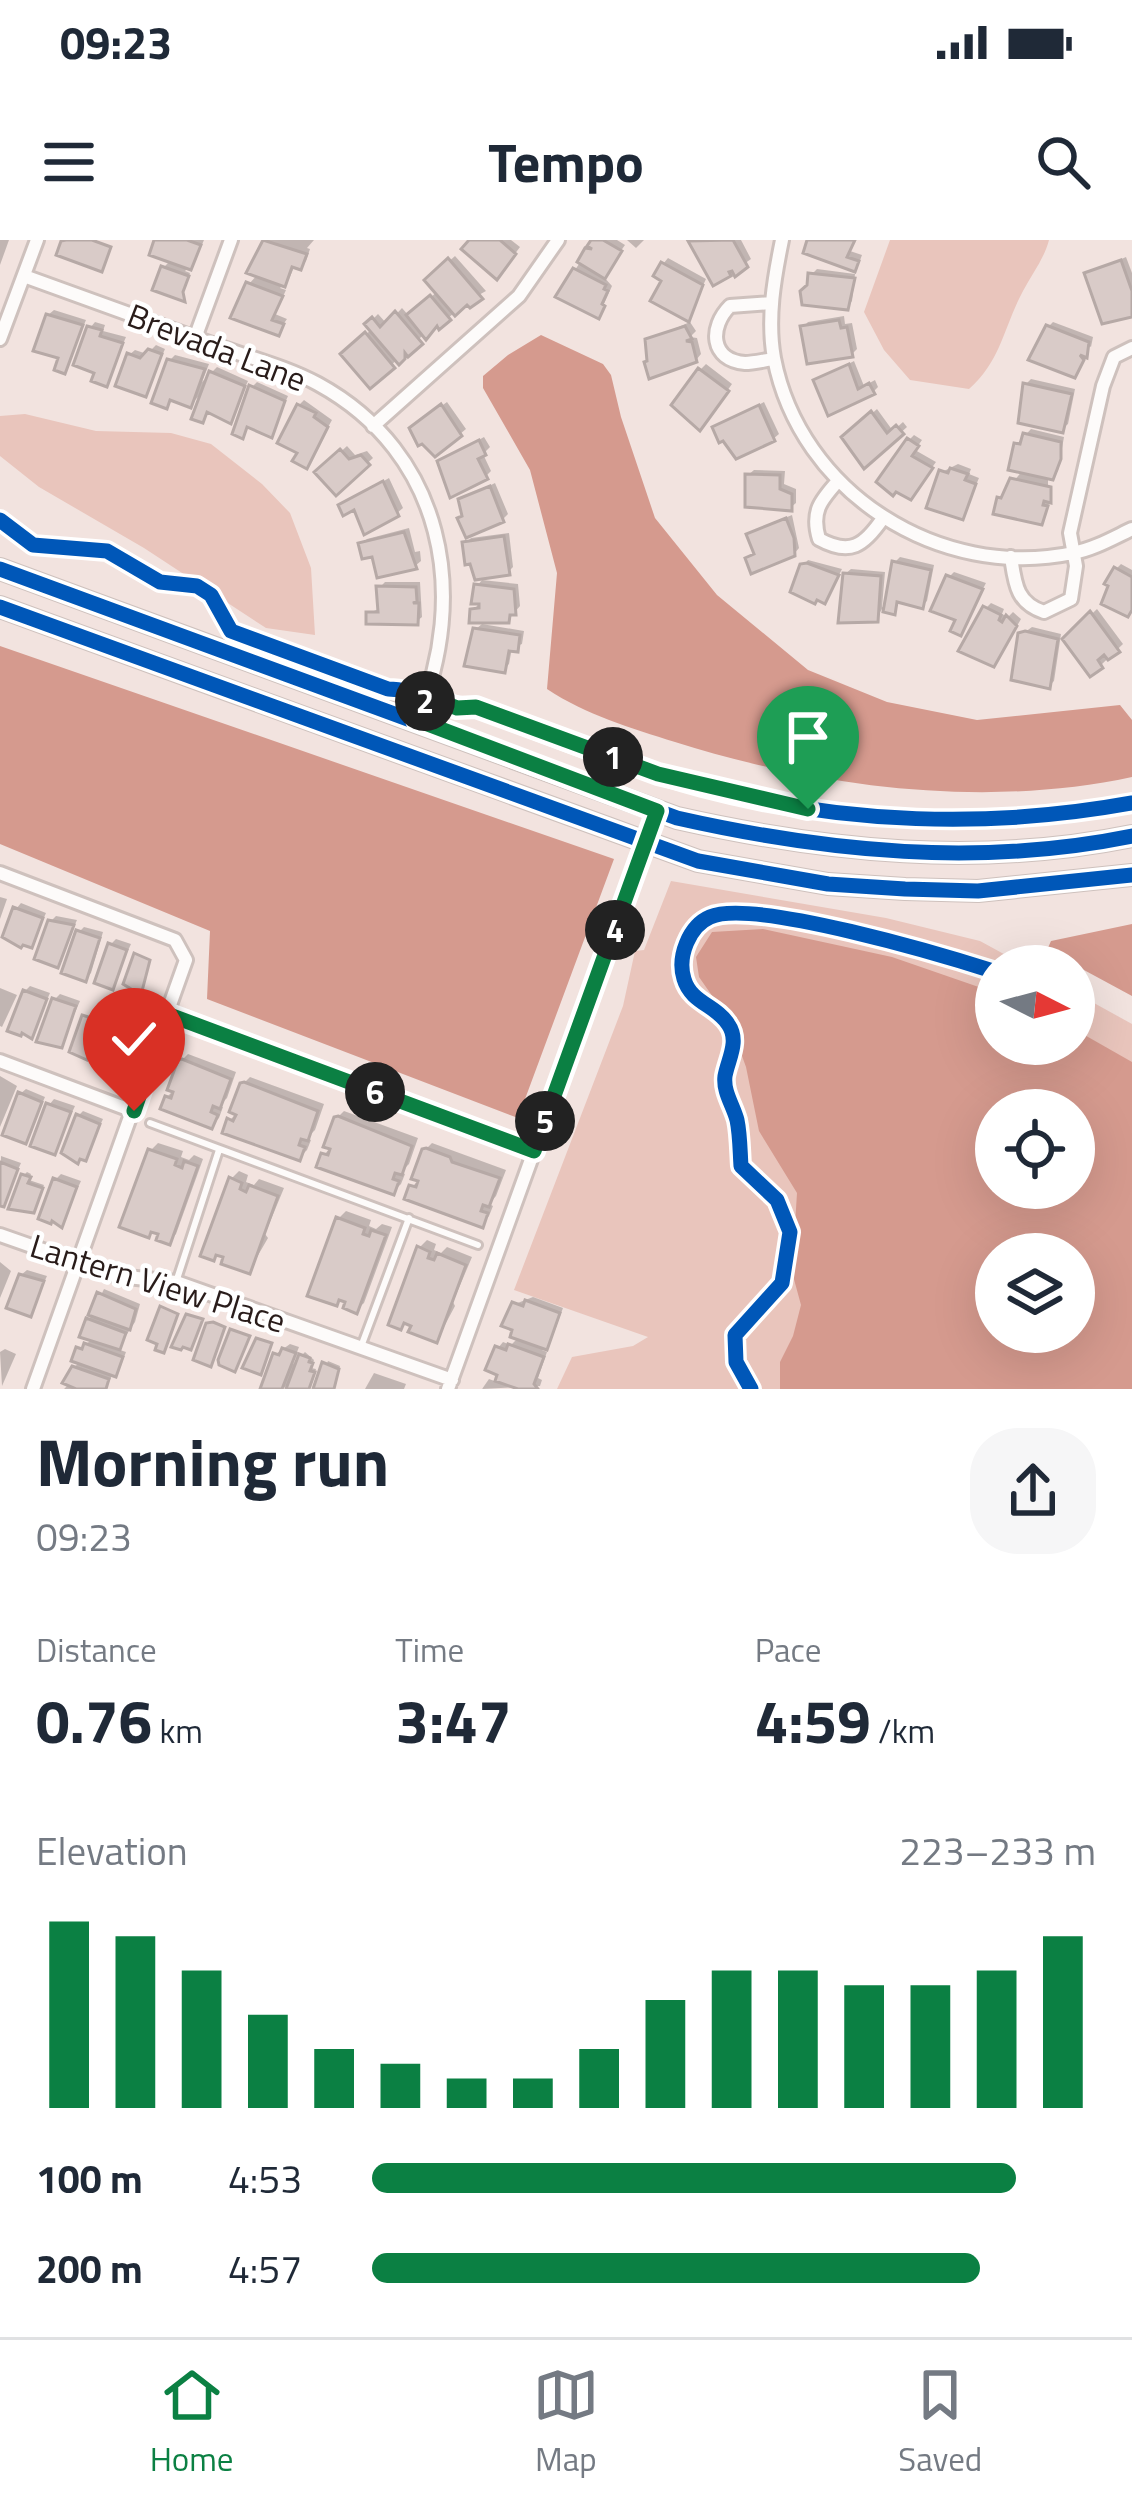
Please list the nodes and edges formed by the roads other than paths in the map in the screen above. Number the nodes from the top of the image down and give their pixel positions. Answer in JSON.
{"nodes":[{"id":1,"x":37,"y":240,"type":"edge"},
{"id":2,"x":231,"y":240,"type":"edge"},
{"id":3,"x":557,"y":240,"type":"edge"},
{"id":4,"x":782,"y":240,"type":"edge"},
{"id":5,"x":24,"y":276,"type":"junction"},
{"id":6,"x":771,"y":303,"type":"junction"},
{"id":7,"x":195,"y":338,"type":"junction"},
{"id":8,"x":0,"y":339,"type":"edge"},
{"id":9,"x":1132,"y":348,"type":"edge"},
{"id":10,"x":774,"y":359,"type":"junction"},
{"id":11,"x":373,"y":426,"type":"junction"},
{"id":12,"x":838,"y":481,"type":"junction"},
{"id":13,"x":883,"y":518,"type":"junction"},
{"id":14,"x":1132,"y":529,"type":"edge"},
{"id":15,"x":1072,"y":553,"type":"junction"},
{"id":16,"x":1011,"y":557,"type":"junction"},
{"id":17,"x":0,"y":569,"type":"edge"},
{"id":18,"x":0,"y":607,"type":"edge"},
{"id":19,"x":417,"y":720,"type":"junction"},
{"id":20,"x":657,"y":811,"type":"junction"},
{"id":21,"x":1132,"y":836,"type":"edge"},
{"id":22,"x":646,"y":844,"type":"junction"},
{"id":23,"x":0,"y":873,"type":"edge"},
{"id":24,"x":1132,"y":875,"type":"edge"},
{"id":25,"x":167,"y":1014,"type":"junction"},
{"id":26,"x":0,"y":1061,"type":"edge"},
{"id":27,"x":134,"y":1111,"type":"junction"},
{"id":28,"x":150,"y":1124,"type":"dead end"},
{"id":29,"x":219,"y":1150,"type":"junction"},
{"id":30,"x":534,"y":1151,"type":"junction"},
{"id":31,"x":409,"y":1218,"type":"junction"},
{"id":32,"x":0,"y":1235,"type":"edge"},
{"id":33,"x":478,"y":1245,"type":"dead end"},
{"id":34,"x":80,"y":1264,"type":"junction"},
{"id":35,"x":176,"y":1282,"type":"junction"},
{"id":36,"x":361,"y":1347,"type":"junction"},
{"id":37,"x":450,"y":1384,"type":"edge"},
{"id":38,"x":33,"y":1389,"type":"edge"}],
"edges":[{"from":1,"to":5,"type":"street"},
{"from":2,"to":7,"type":"street"},
{"from":3,"to":11,"type":"street"},
{"from":4,"to":6,"type":"street"},
{"from":5,"to":7,"type":"street","name":"Brevada Lane"},
{"from":5,"to":8,"type":"street"},
{"from":6,"to":10,"type":"street"},
{"from":6,"to":10,"type":"street"},
{"from":7,"to":11,"type":"street","name":"Brevada Lane"},
{"from":9,"to":15,"type":"street"},
{"from":10,"to":12,"type":"street"},
{"from":11,"to":19,"type":"street","name":"Brevada Lane"},
{"from":12,"to":13,"type":"street"},
{"from":12,"to":13,"type":"street"},
{"from":13,"to":16,"type":"street"},
{"from":14,"to":15,"type":"street"},
{"from":15,"to":16,"type":"street"},
{"from":15,"to":16,"type":"street"},
{"from":17,"to":19,"type":"street"},
{"from":18,"to":22,"type":"street"},
{"from":19,"to":20,"type":"street"},
{"from":20,"to":21,"type":"street"},
{"from":20,"to":22,"type":"street"},
{"from":22,"to":24,"type":"street"},
{"from":22,"to":30,"type":"street"},
{"from":23,"to":25,"type":"street"},
{"from":25,"to":27,"type":"street"},
{"from":25,"to":30,"type":"street"},
{"from":26,"to":27,"type":"street"},
{"from":27,"to":34,"type":"street"},
{"from":28,"to":29,"type":"lane"},
{"from":29,"to":31,"type":"lane"},
{"from":29,"to":35,"type":"lane"},
{"from":30,"to":37,"type":"street"},
{"from":31,"to":33,"type":"lane"},
{"from":31,"to":36,"type":"lane"},
{"from":32,"to":34,"type":"street","name":"Lantern View Place"},
{"from":34,"to":35,"type":"street","name":"Lantern View Place"},
{"from":34,"to":38,"type":"street"},
{"from":35,"to":36,"type":"street","name":"Lantern View Place"},
{"from":36,"to":37,"type":"street","name":"Lantern View Place"}]}
